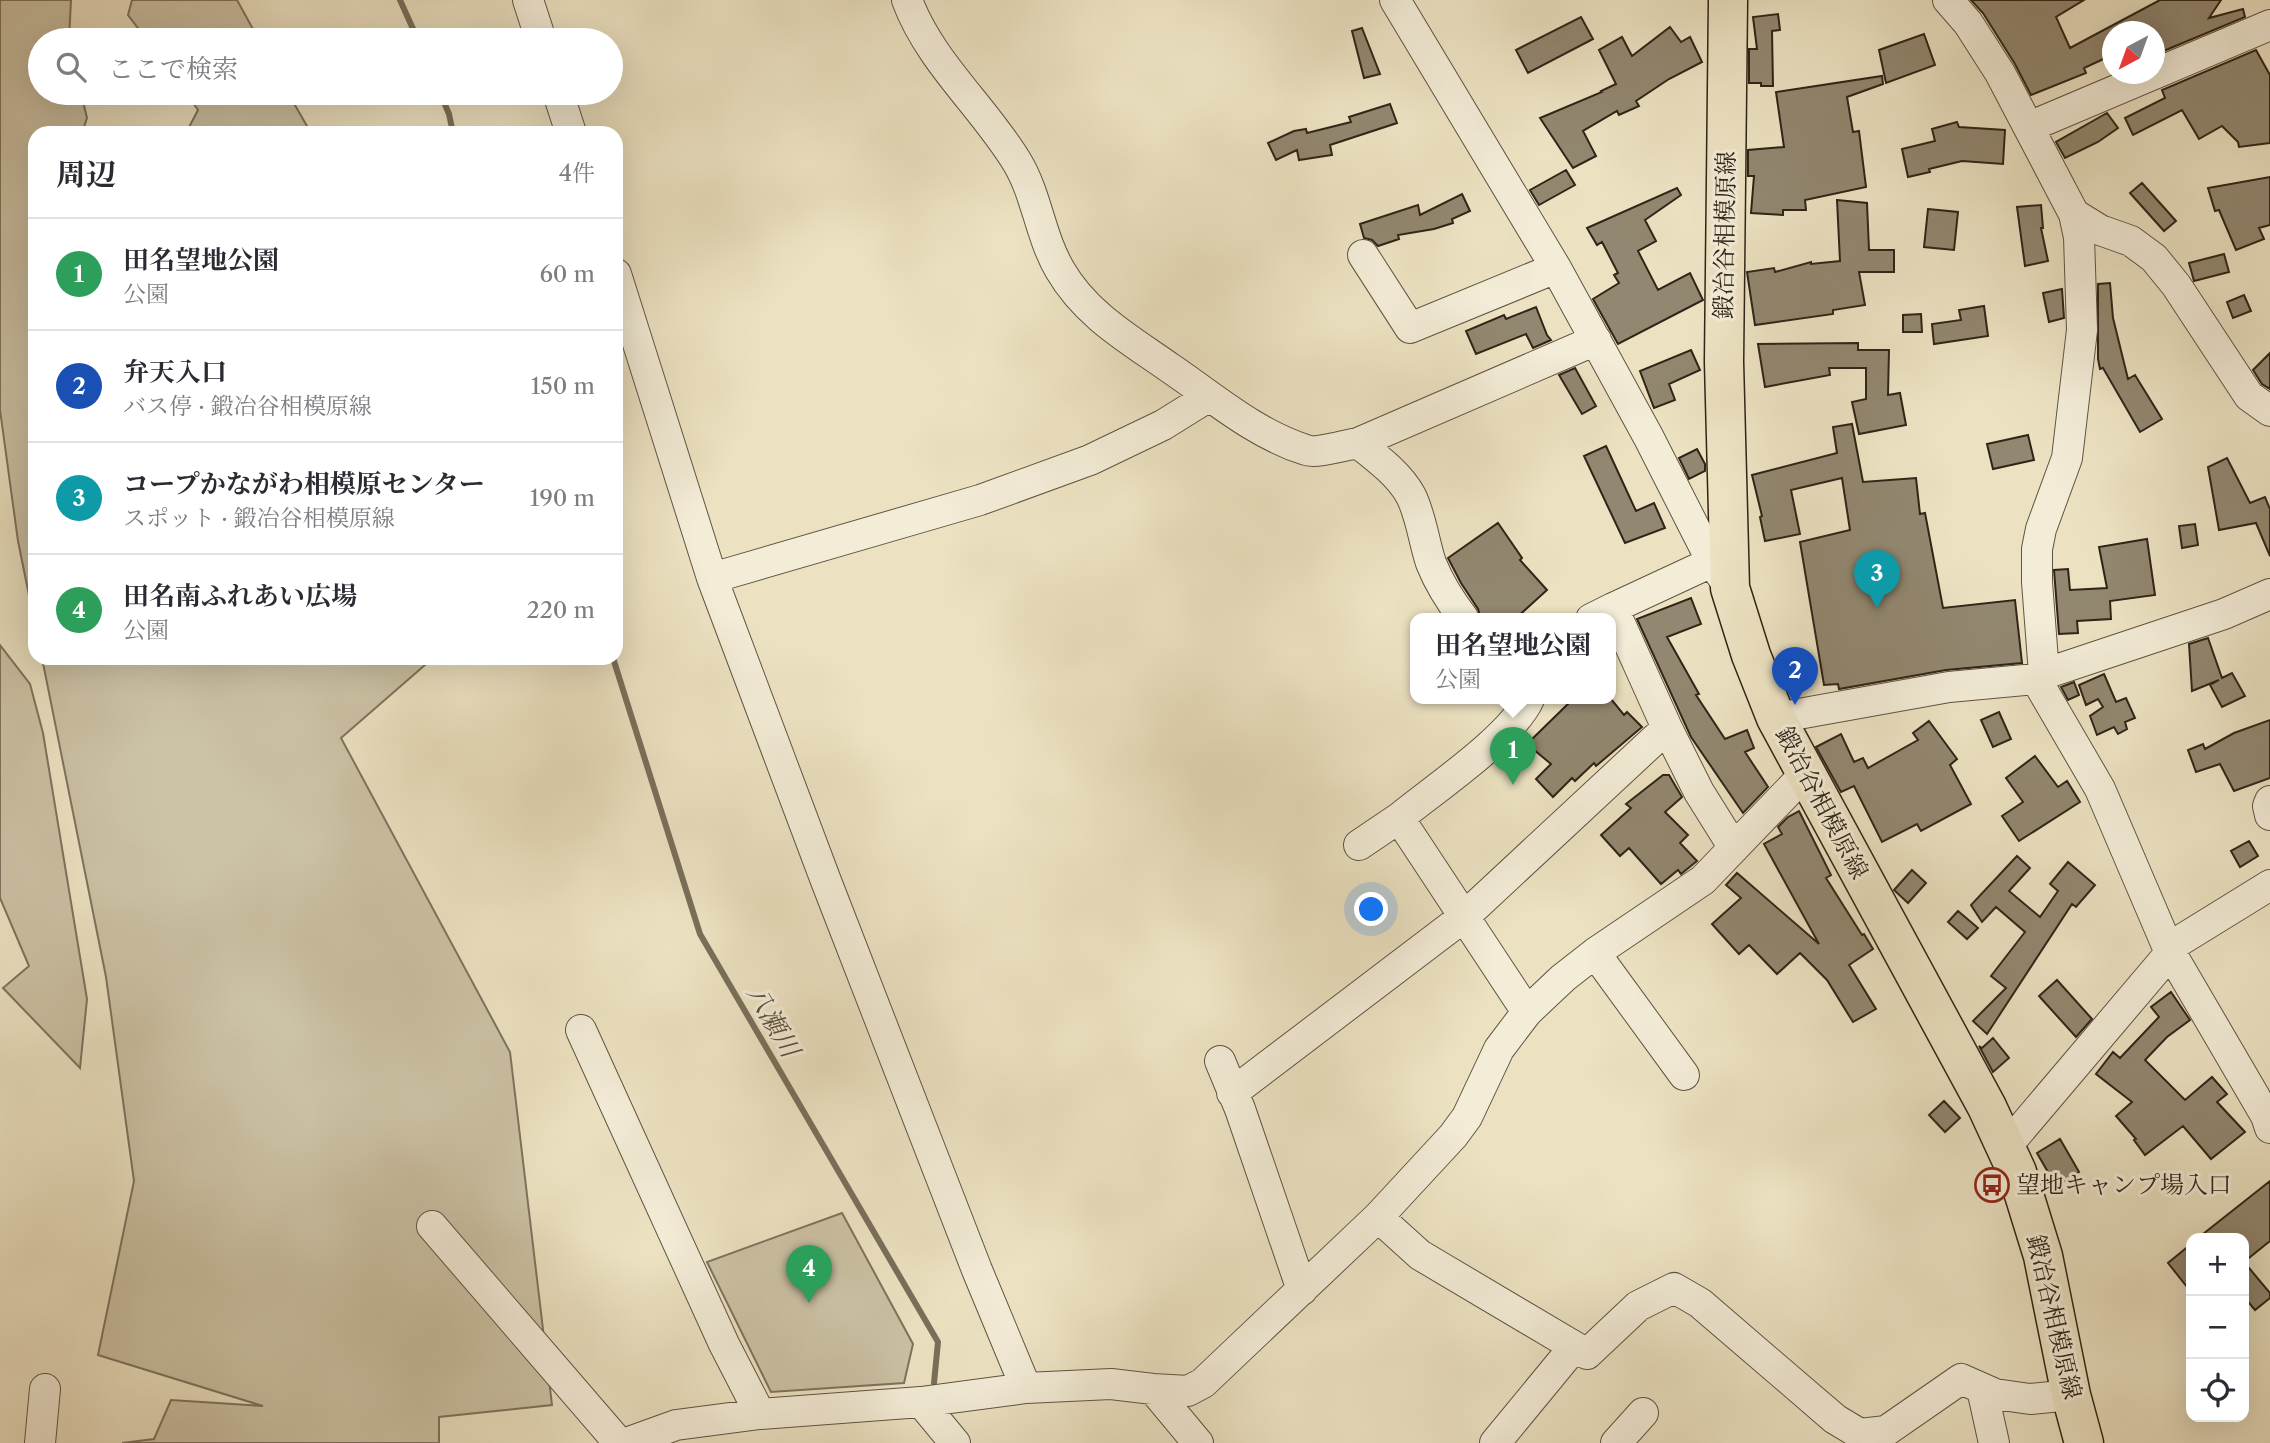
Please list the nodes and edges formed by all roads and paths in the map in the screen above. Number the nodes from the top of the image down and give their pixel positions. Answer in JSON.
{"nodes":[{"id":1,"x":528,"y":0,"type":"edge"},
{"id":2,"x":906,"y":0,"type":"edge"},
{"id":3,"x":1395,"y":0,"type":"edge"},
{"id":4,"x":1728,"y":0,"type":"edge"},
{"id":5,"x":1948,"y":0,"type":"edge"},
{"id":6,"x":2270,"y":25,"type":"edge"},
{"id":7,"x":537,"y":28,"type":"edge"},
{"id":8,"x":562,"y":105,"type":"edge"},
{"id":9,"x":569,"y":126,"type":"edge"},
{"id":10,"x":2029,"y":127,"type":"junction"},
{"id":11,"x":2074,"y":214,"type":"junction"},
{"id":12,"x":1363,"y":255,"type":"dead end"},
{"id":13,"x":1556,"y":268,"type":"junction"},
{"id":14,"x":623,"y":296,"type":"edge"},
{"id":15,"x":1596,"y":340,"type":"junction"},
{"id":16,"x":1208,"y":397,"type":"junction"},
{"id":17,"x":2270,"y":411,"type":"edge"},
{"id":18,"x":1358,"y":443,"type":"junction"},
{"id":19,"x":1721,"y":575,"type":"junction"},
{"id":20,"x":712,"y":578,"type":"junction"},
{"id":21,"x":2270,"y":594,"type":"edge"},
{"id":22,"x":1460,"y":613,"type":"edge"},
{"id":23,"x":1605,"y":613,"type":"edge"},
{"id":24,"x":1616,"y":639,"type":"edge"},
{"id":25,"x":2040,"y":677,"type":"junction"},
{"id":26,"x":1526,"y":704,"type":"edge"},
{"id":27,"x":1776,"y":718,"type":"junction"},
{"id":28,"x":1667,"y":728,"type":"junction"},
{"id":29,"x":1805,"y":774,"type":"junction"},
{"id":30,"x":2270,"y":801,"type":"edge"},
{"id":31,"x":2270,"y":815,"type":"edge"},
{"id":32,"x":1399,"y":818,"type":"junction"},
{"id":33,"x":1359,"y":845,"type":"dead end"},
{"id":34,"x":1734,"y":848,"type":"junction"},
{"id":35,"x":2270,"y":885,"type":"edge"},
{"id":36,"x":1465,"y":915,"type":"junction"},
{"id":37,"x":2170,"y":951,"type":"junction"},
{"id":38,"x":1595,"y":953,"type":"junction"},
{"id":39,"x":1527,"y":1012,"type":"junction"},
{"id":40,"x":581,"y":1030,"type":"dead end"},
{"id":41,"x":1220,"y":1061,"type":"dead end"},
{"id":42,"x":1684,"y":1075,"type":"dead end"},
{"id":43,"x":1233,"y":1094,"type":"junction"},
{"id":44,"x":2270,"y":1128,"type":"edge"},
{"id":45,"x":2005,"y":1147,"type":"junction"},
{"id":46,"x":1378,"y":1217,"type":"junction"},
{"id":47,"x":432,"y":1226,"type":"dead end"},
{"id":48,"x":1302,"y":1290,"type":"junction"},
{"id":49,"x":1574,"y":1346,"type":"junction"},
{"id":50,"x":1026,"y":1388,"type":"junction"},
{"id":51,"x":45,"y":1389,"type":"dead end"},
{"id":52,"x":1982,"y":1389,"type":"junction"},
{"id":53,"x":1153,"y":1390,"type":"junction"},
{"id":54,"x":2071,"y":1395,"type":"junction"},
{"id":55,"x":921,"y":1402,"type":"junction"},
{"id":56,"x":1643,"y":1413,"type":"dead end"},
{"id":57,"x":760,"y":1415,"type":"junction"},
{"id":58,"x":40,"y":1443,"type":"edge"},
{"id":59,"x":619,"y":1443,"type":"edge"},
{"id":60,"x":626,"y":1443,"type":"edge"},
{"id":61,"x":955,"y":1443,"type":"edge"},
{"id":62,"x":1198,"y":1443,"type":"edge"},
{"id":63,"x":1495,"y":1443,"type":"edge"},
{"id":64,"x":1616,"y":1443,"type":"edge"},
{"id":65,"x":1994,"y":1443,"type":"edge"},
{"id":66,"x":2084,"y":1443,"type":"edge"}],
"edges":[{"from":1,"to":7,"type":"street"},
{"from":2,"to":16,"type":"street"},
{"from":3,"to":13,"type":"street"},
{"from":4,"to":19,"type":"main road","name":"鍛冶谷相模原線"},
{"from":5,"to":10,"type":"street"},
{"from":6,"to":10,"type":"street"},
{"from":8,"to":9,"type":"street"},
{"from":10,"to":11,"type":"street"},
{"from":11,"to":17,"type":"street"},
{"from":11,"to":25,"type":"street"},
{"from":12,"to":13,"type":"street"},
{"from":13,"to":15,"type":"street"},
{"from":14,"to":20,"type":"street"},
{"from":15,"to":18,"type":"street"},
{"from":15,"to":19,"type":"street"},
{"from":16,"to":18,"type":"street"},
{"from":16,"to":20,"type":"street"},
{"from":18,"to":22,"type":"street"},
{"from":19,"to":23,"type":"street"},
{"from":19,"to":27,"type":"main road","name":"鍛冶谷相模原線"},
{"from":20,"to":50,"type":"street"},
{"from":21,"to":25,"type":"street"},
{"from":24,"to":28,"type":"street"},
{"from":25,"to":27,"type":"street"},
{"from":25,"to":37,"type":"street"},
{"from":26,"to":32,"type":"street"},
{"from":27,"to":29,"type":"main road","name":"鍛冶谷相模原線"},
{"from":28,"to":34,"type":"street"},
{"from":28,"to":36,"type":"street"},
{"from":29,"to":34,"type":"street"},
{"from":29,"to":45,"type":"main road","name":"鍛冶谷相模原線"},
{"from":30,"to":31,"type":"street"},
{"from":32,"to":33,"type":"street"},
{"from":32,"to":36,"type":"street"},
{"from":34,"to":38,"type":"street"},
{"from":35,"to":37,"type":"street"},
{"from":36,"to":39,"type":"street"},
{"from":36,"to":43,"type":"street"},
{"from":37,"to":44,"type":"street"},
{"from":37,"to":45,"type":"street"},
{"from":38,"to":39,"type":"street"},
{"from":38,"to":42,"type":"street"},
{"from":39,"to":46,"type":"street"},
{"from":40,"to":57,"type":"street"},
{"from":41,"to":43,"type":"street"},
{"from":43,"to":48,"type":"street"},
{"from":45,"to":54,"type":"main road","name":"鍛冶谷相模原線"},
{"from":46,"to":48,"type":"street"},
{"from":46,"to":49,"type":"street"},
{"from":47,"to":59,"type":"street"},
{"from":48,"to":53,"type":"street"},
{"from":49,"to":52,"type":"street"},
{"from":49,"to":63,"type":"street"},
{"from":50,"to":53,"type":"street"},
{"from":50,"to":55,"type":"street"},
{"from":51,"to":58,"type":"street"},
{"from":52,"to":54,"type":"street"},
{"from":52,"to":65,"type":"street"},
{"from":53,"to":62,"type":"street"},
{"from":54,"to":66,"type":"main road","name":"鍛冶谷相模原線"},
{"from":55,"to":57,"type":"street"},
{"from":55,"to":61,"type":"street"},
{"from":56,"to":64,"type":"street"},
{"from":57,"to":60,"type":"street"}]}
